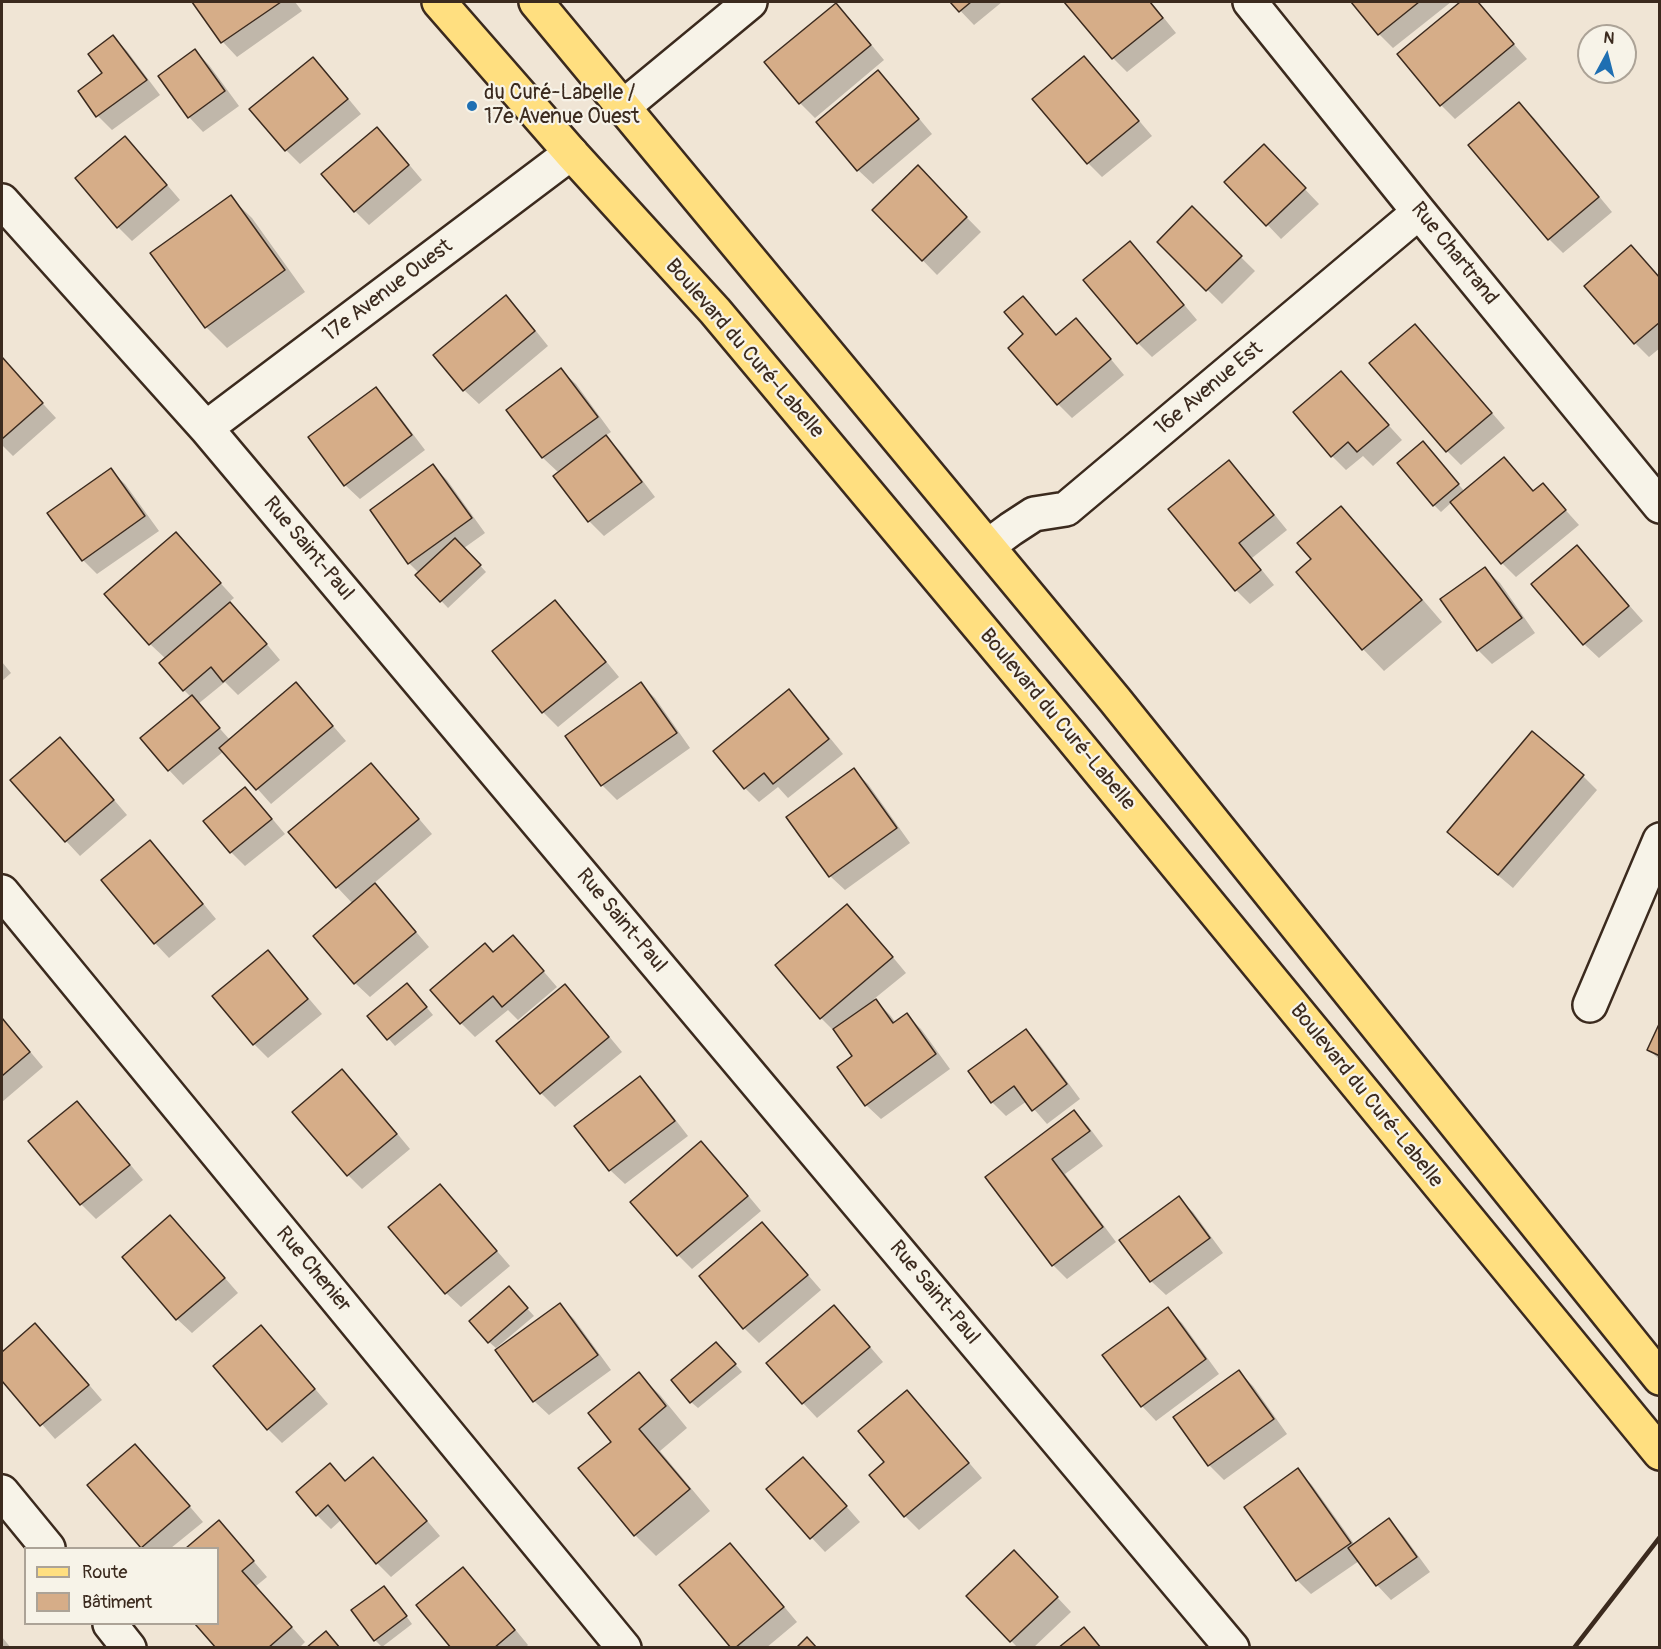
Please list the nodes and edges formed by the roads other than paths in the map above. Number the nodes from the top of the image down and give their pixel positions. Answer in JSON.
{"nodes":[{"id":1,"x":438,"y":2,"type":"edge"},
{"id":2,"x":536,"y":2,"type":"edge"},
{"id":3,"x":750,"y":2,"type":"edge"},
{"id":4,"x":1250,"y":2,"type":"edge"},
{"id":5,"x":623,"y":107,"type":"junction"},
{"id":6,"x":571,"y":153,"type":"junction"},
{"id":7,"x":2,"y":201,"type":"edge"},
{"id":8,"x":1419,"y":212,"type":"junction"},
{"id":9,"x":206,"y":428,"type":"junction"},
{"id":10,"x":1659,"y":506,"type":"edge"},
{"id":11,"x":988,"y":546,"type":"junction"},
{"id":12,"x":1659,"y":840,"type":"edge"},
{"id":13,"x":2,"y":892,"type":"edge"},
{"id":14,"x":1590,"y":1005,"type":"dead end"},
{"id":15,"x":1659,"y":1378,"type":"edge"},
{"id":16,"x":1659,"y":1453,"type":"edge"},
{"id":17,"x":2,"y":1492,"type":"edge"},
{"id":18,"x":47,"y":1547,"type":"edge"},
{"id":19,"x":112,"y":1625,"type":"edge"},
{"id":20,"x":129,"y":1647,"type":"edge"},
{"id":21,"x":624,"y":1647,"type":"edge"},
{"id":22,"x":1232,"y":1647,"type":"edge"}],
"edges":[{"from":1,"to":6,"type":"main road","name":"Boulevard du Curé-Labelle"},
{"from":2,"to":5,"type":"main road"},
{"from":3,"to":5,"type":"street"},
{"from":4,"to":8,"type":"street","name":"Rue Chartrand"},
{"from":5,"to":11,"type":"main road"},
{"from":6,"to":9,"type":"street","name":"17e Avenue Ouest"},
{"from":6,"to":16,"type":"main road","name":"Boulevard du Curé-Labelle"},
{"from":7,"to":9,"type":"street","name":"Rue Saint-Paul"},
{"from":8,"to":10,"type":"street","name":"Rue Chartrand"},
{"from":8,"to":11,"type":"street","name":"16e Avenue Est"},
{"from":9,"to":22,"type":"street","name":"Rue Saint-Paul"},
{"from":11,"to":15,"type":"main road"},
{"from":12,"to":14,"type":"street"},
{"from":13,"to":21,"type":"street","name":"Rue Chenier"},
{"from":17,"to":18,"type":"street"},
{"from":19,"to":20,"type":"street"}]}
